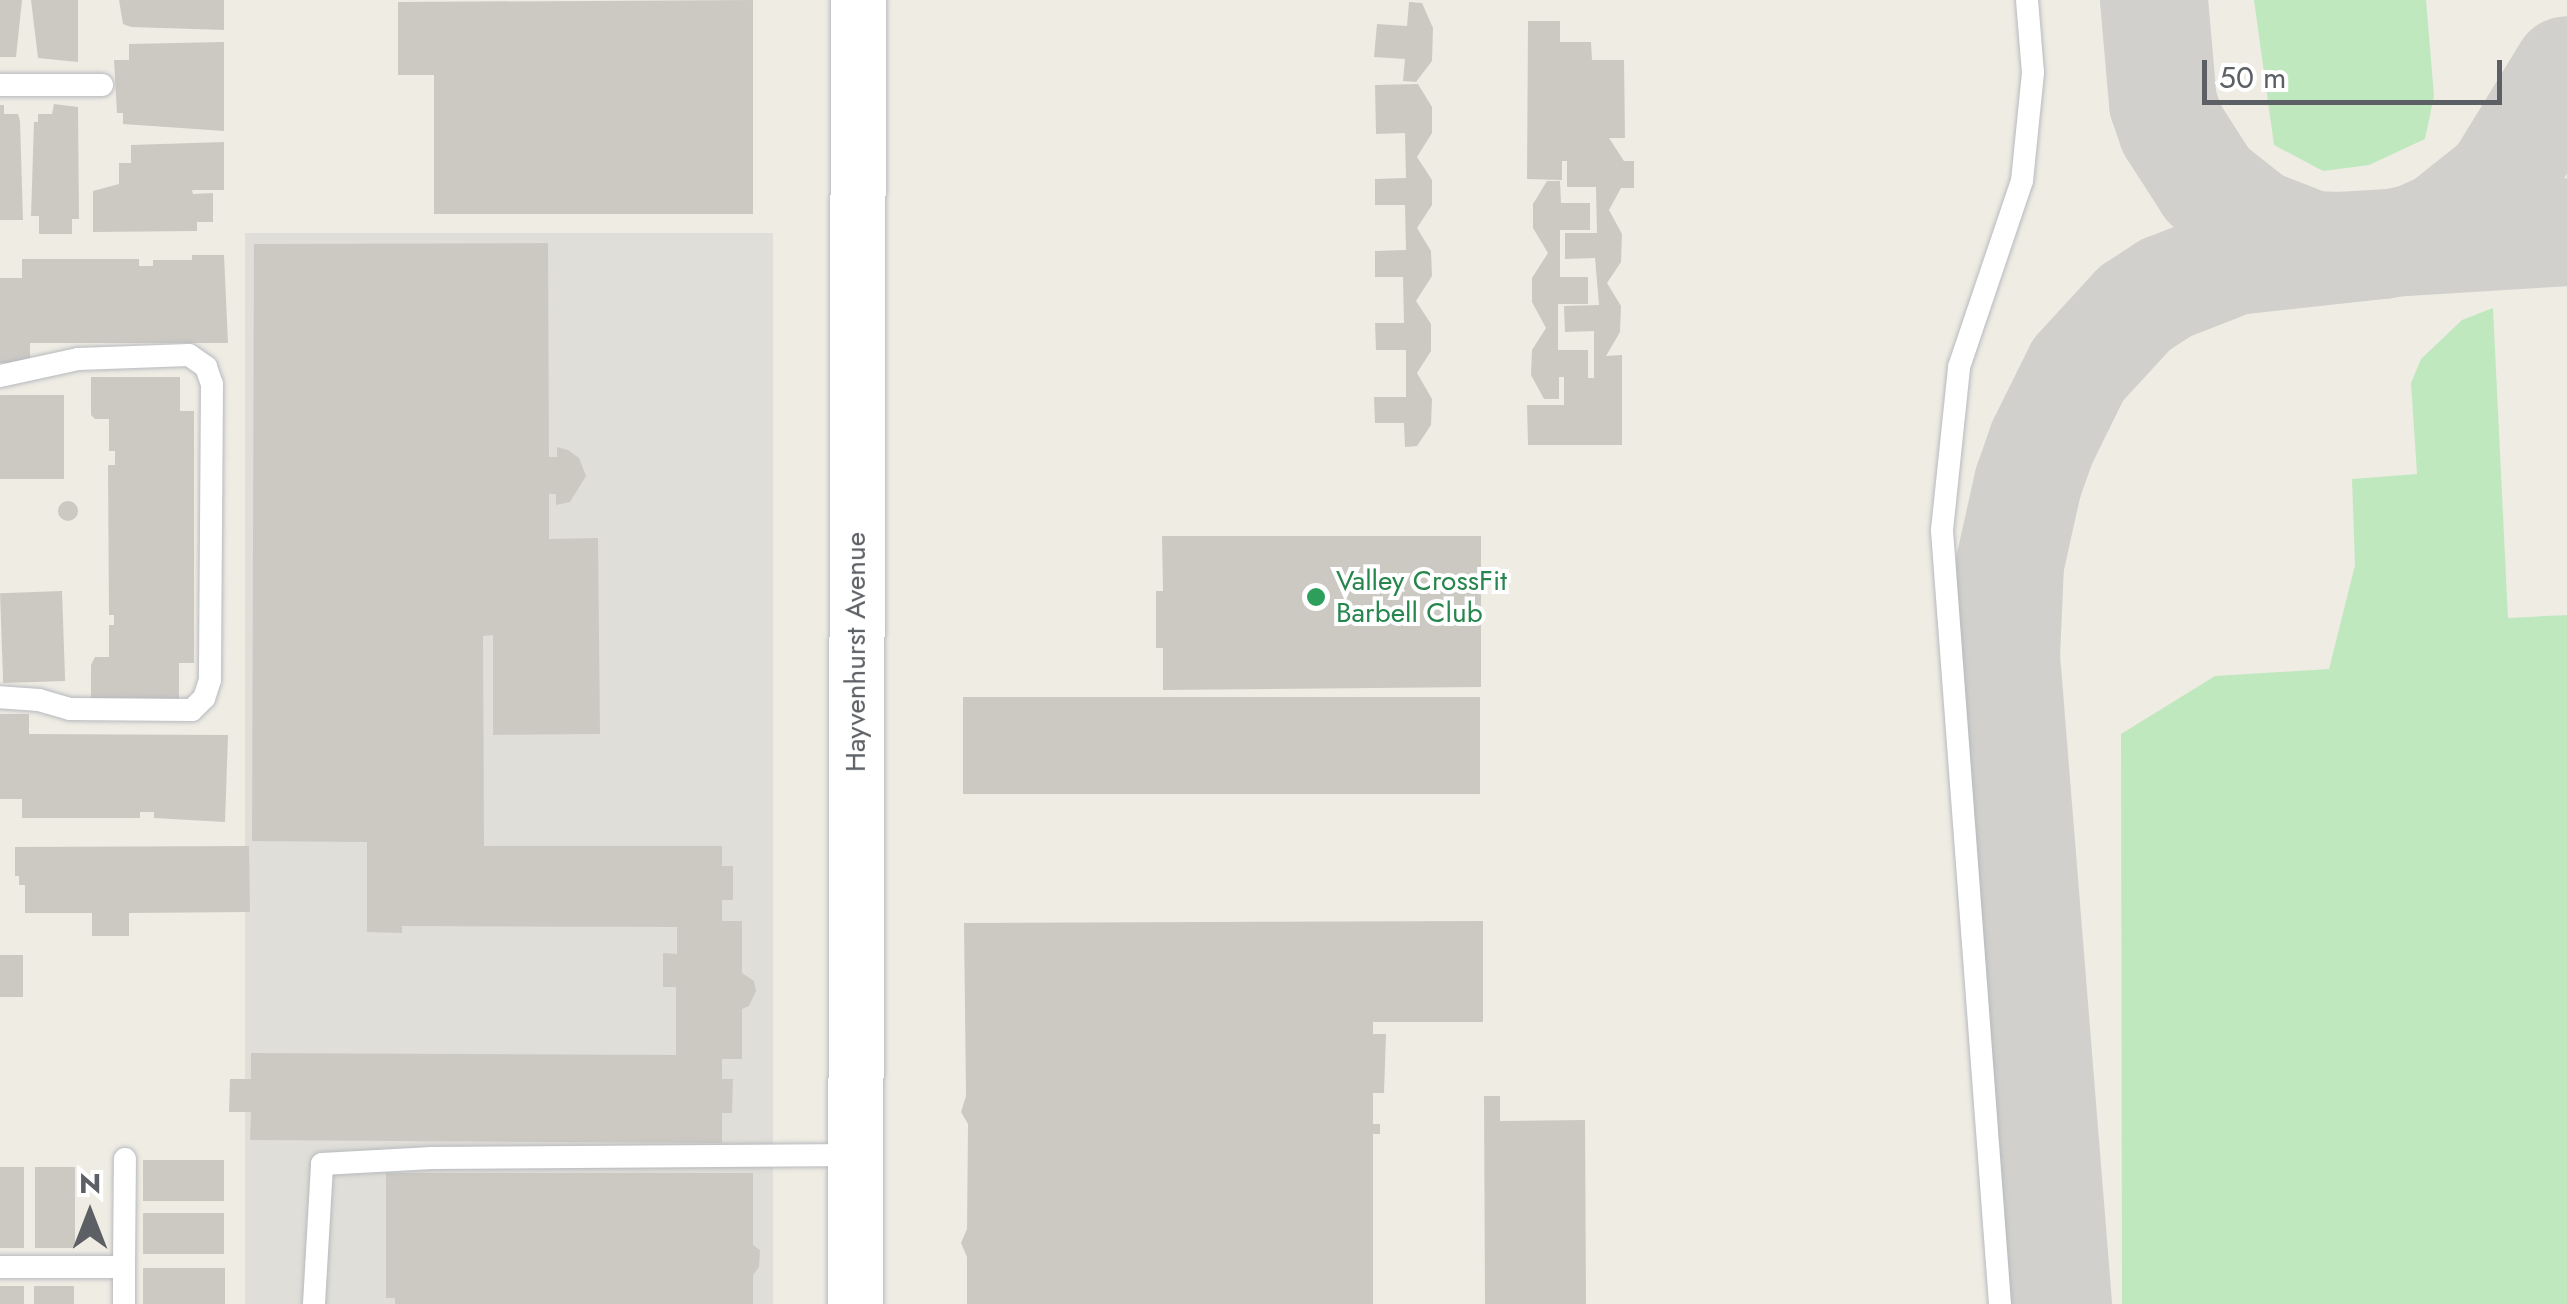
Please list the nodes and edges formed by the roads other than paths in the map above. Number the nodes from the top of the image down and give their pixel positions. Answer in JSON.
{"nodes":[{"id":1,"x":858,"y":0,"type":"edge"},
{"id":2,"x":2027,"y":0,"type":"edge"},
{"id":3,"x":0,"y":86,"type":"edge"},
{"id":4,"x":102,"y":86,"type":"dead end"},
{"id":5,"x":0,"y":376,"type":"edge"},
{"id":6,"x":0,"y":697,"type":"edge"},
{"id":7,"x":856,"y":1156,"type":"junction"},
{"id":8,"x":125,"y":1159,"type":"dead end"},
{"id":9,"x":124,"y":1266,"type":"junction"},
{"id":10,"x":0,"y":1267,"type":"edge"},
{"id":11,"x":124,"y":1304,"type":"edge"},
{"id":12,"x":314,"y":1304,"type":"edge"},
{"id":13,"x":855,"y":1304,"type":"edge"},
{"id":14,"x":2000,"y":1304,"type":"edge"}],
"edges":[{"from":1,"to":7,"type":"main road","name":"Hayvenhurst Avenue"},
{"from":2,"to":14,"type":"lane"},
{"from":3,"to":4,"type":"lane"},
{"from":5,"to":6,"type":"lane"},
{"from":7,"to":12,"type":"lane"},
{"from":7,"to":13,"type":"main road","name":"Hayvenhurst Avenue"},
{"from":8,"to":9,"type":"lane"},
{"from":9,"to":10,"type":"lane"},
{"from":9,"to":11,"type":"lane"}]}
